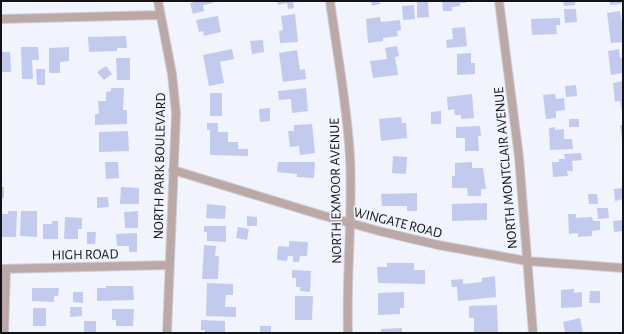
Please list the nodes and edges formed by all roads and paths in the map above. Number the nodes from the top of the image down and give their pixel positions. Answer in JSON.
{"nodes":[{"id":1,"x":158,"y":1,"type":"edge"},
{"id":2,"x":330,"y":1,"type":"edge"},
{"id":3,"x":499,"y":1,"type":"edge"},
{"id":4,"x":160,"y":15,"type":"junction"},
{"id":5,"x":1,"y":20,"type":"edge"},
{"id":6,"x":173,"y":170,"type":"junction"},
{"id":7,"x":350,"y":223,"type":"junction"},
{"id":8,"x":527,"y":261,"type":"junction"},
{"id":9,"x":170,"y":265,"type":"junction"},
{"id":10,"x":623,"y":268,"type":"edge"},
{"id":11,"x":4,"y":269,"type":"edge"},
{"id":12,"x":4,"y":333,"type":"edge"},
{"id":13,"x":167,"y":333,"type":"edge"},
{"id":14,"x":348,"y":333,"type":"edge"},
{"id":15,"x":533,"y":333,"type":"edge"}],
"edges":[{"from":1,"to":4,"type":"street","name":"NORTH PARK BOULEVARD"},
{"from":2,"to":7,"type":"street","name":"NORTH EXMOOR AVENUE"},
{"from":3,"to":8,"type":"street","name":"NORTH MONTCLAIR AVENUE"},
{"from":4,"to":5,"type":"street"},
{"from":4,"to":6,"type":"street","name":"NORTH PARK BOULEVARD"},
{"from":6,"to":7,"type":"street","name":"WINGATE ROAD"},
{"from":6,"to":9,"type":"street","name":"NORTH PARK BOULEVARD"},
{"from":7,"to":8,"type":"street","name":"WINGATE ROAD"},
{"from":7,"to":14,"type":"street","name":"NORTH EXMOOR AVENUE"},
{"from":8,"to":10,"type":"street","name":"WINGATE ROAD"},
{"from":8,"to":15,"type":"street","name":"NORTH MONTCLAIR AVENUE"},
{"from":9,"to":11,"type":"street","name":"HIGH ROAD"},
{"from":9,"to":13,"type":"street","name":"NORTH PARK BOULEVARD"},
{"from":11,"to":12,"type":"street"}]}
